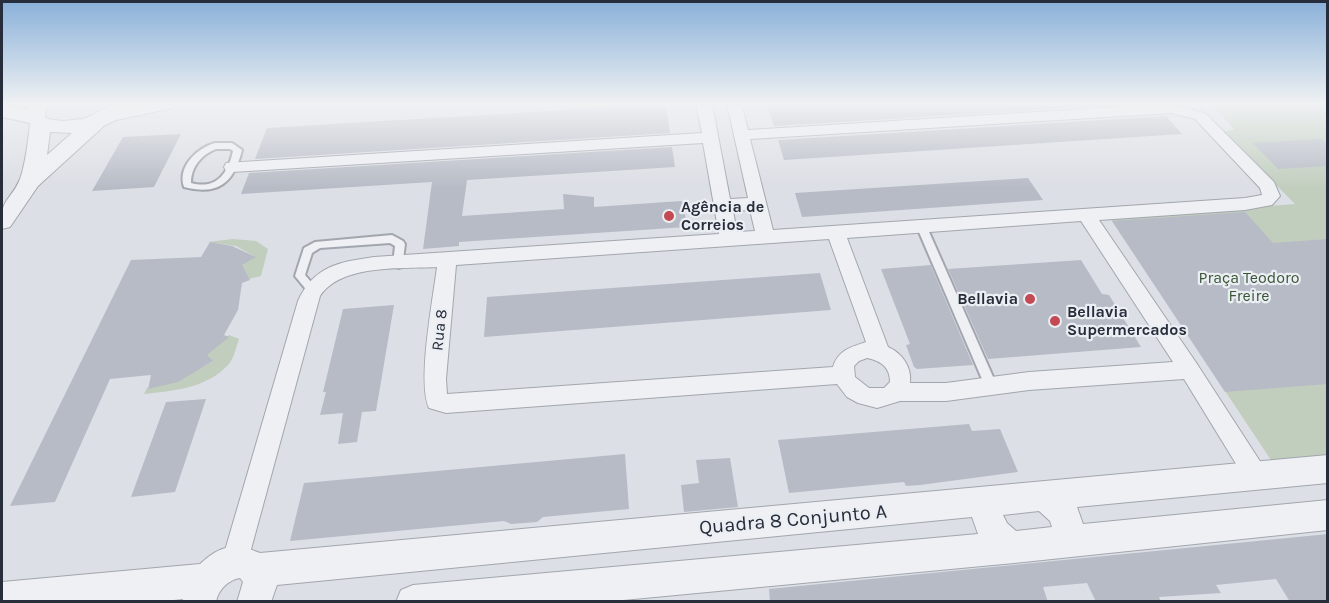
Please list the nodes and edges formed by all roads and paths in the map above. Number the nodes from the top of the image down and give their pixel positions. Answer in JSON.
{"nodes":[{"id":1,"x":38,"y":132,"type":"edge"},
{"id":2,"x":89,"y":132,"type":"edge"},
{"id":3,"x":709,"y":132,"type":"edge"},
{"id":4,"x":787,"y":132,"type":"edge"},
{"id":5,"x":1216,"y":132,"type":"edge"},
{"id":6,"x":741,"y":135,"type":"joint"},
{"id":7,"x":710,"y":138,"type":"junction"},
{"id":8,"x":232,"y":167,"type":"junction"},
{"id":9,"x":30,"y":181,"type":"junction"},
{"id":10,"x":757,"y":204,"type":"junction"},
{"id":11,"x":722,"y":205,"type":"junction"},
{"id":12,"x":1086,"y":214,"type":"junction"},
{"id":13,"x":2,"y":220,"type":"edge"},
{"id":14,"x":921,"y":225,"type":"junction"},
{"id":15,"x":835,"y":231,"type":"junction"},
{"id":16,"x":765,"y":236,"type":"junction"},
{"id":17,"x":729,"y":239,"type":"junction"},
{"id":18,"x":447,"y":259,"type":"junction"},
{"id":19,"x":398,"y":264,"type":"junction"},
{"id":20,"x":313,"y":290,"type":"junction"},
{"id":21,"x":879,"y":352,"type":"junction"},
{"id":22,"x":1190,"y":370,"type":"junction"},
{"id":23,"x":843,"y":375,"type":"junction"},
{"id":24,"x":991,"y":387,"type":"junction"},
{"id":25,"x":897,"y":391,"type":"junction"},
{"id":26,"x":1328,"y":469,"type":"edge"},
{"id":27,"x":1257,"y":477,"type":"junction"},
{"id":28,"x":1045,"y":497,"type":"junction"},
{"id":29,"x":993,"y":502,"type":"junction"},
{"id":30,"x":1328,"y":515,"type":"edge"},
{"id":31,"x":1067,"y":541,"type":"junction"},
{"id":32,"x":1014,"y":547,"type":"junction"},
{"id":33,"x":230,"y":583,"type":"edge"},
{"id":34,"x":2,"y":599,"type":"edge"},
{"id":35,"x":413,"y":602,"type":"edge"}],
"edges":[{"from":1,"to":9,"type":"street"},
{"from":2,"to":9,"type":"street"},
{"from":3,"to":7,"type":"street"},
{"from":4,"to":6,"type":"street"},
{"from":5,"to":12,"type":"street"},
{"from":6,"to":10,"type":"street"},
{"from":7,"to":8,"type":"street"},
{"from":7,"to":11,"type":"street"},
{"from":8,"to":8,"type":"lane"},
{"from":9,"to":13,"type":"street"},
{"from":10,"to":11,"type":"street"},
{"from":10,"to":16,"type":"street"},
{"from":11,"to":17,"type":"street"},
{"from":12,"to":14,"type":"street"},
{"from":12,"to":22,"type":"street"},
{"from":14,"to":15,"type":"street"},
{"from":14,"to":24,"type":"lane"},
{"from":15,"to":16,"type":"street"},
{"from":15,"to":21,"type":"street"},
{"from":16,"to":17,"type":"street"},
{"from":17,"to":18,"type":"street"},
{"from":18,"to":19,"type":"street"},
{"from":18,"to":23,"type":"street","name":"Rua 8"},
{"from":19,"to":20,"type":"street"},
{"from":19,"to":20,"type":"lane"},
{"from":20,"to":33,"type":"street"},
{"from":21,"to":23,"type":"street"},
{"from":21,"to":25,"type":"street"},
{"from":22,"to":24,"type":"street"},
{"from":22,"to":27,"type":"street"},
{"from":23,"to":25,"type":"street"},
{"from":24,"to":25,"type":"street"},
{"from":26,"to":27,"type":"street","name":"Quadra 8 Conjunto A"},
{"from":27,"to":28,"type":"street","name":"Quadra 8 Conjunto A"},
{"from":28,"to":29,"type":"street","name":"Quadra 8 Conjunto A"},
{"from":28,"to":31,"type":"street"},
{"from":29,"to":32,"type":"street"},
{"from":29,"to":33,"type":"street","name":"Quadra 8 Conjunto A"},
{"from":30,"to":31,"type":"street"},
{"from":31,"to":32,"type":"street"},
{"from":32,"to":35,"type":"street"},
{"from":33,"to":34,"type":"street","name":"Quadra 8 Conjunto A"}]}
